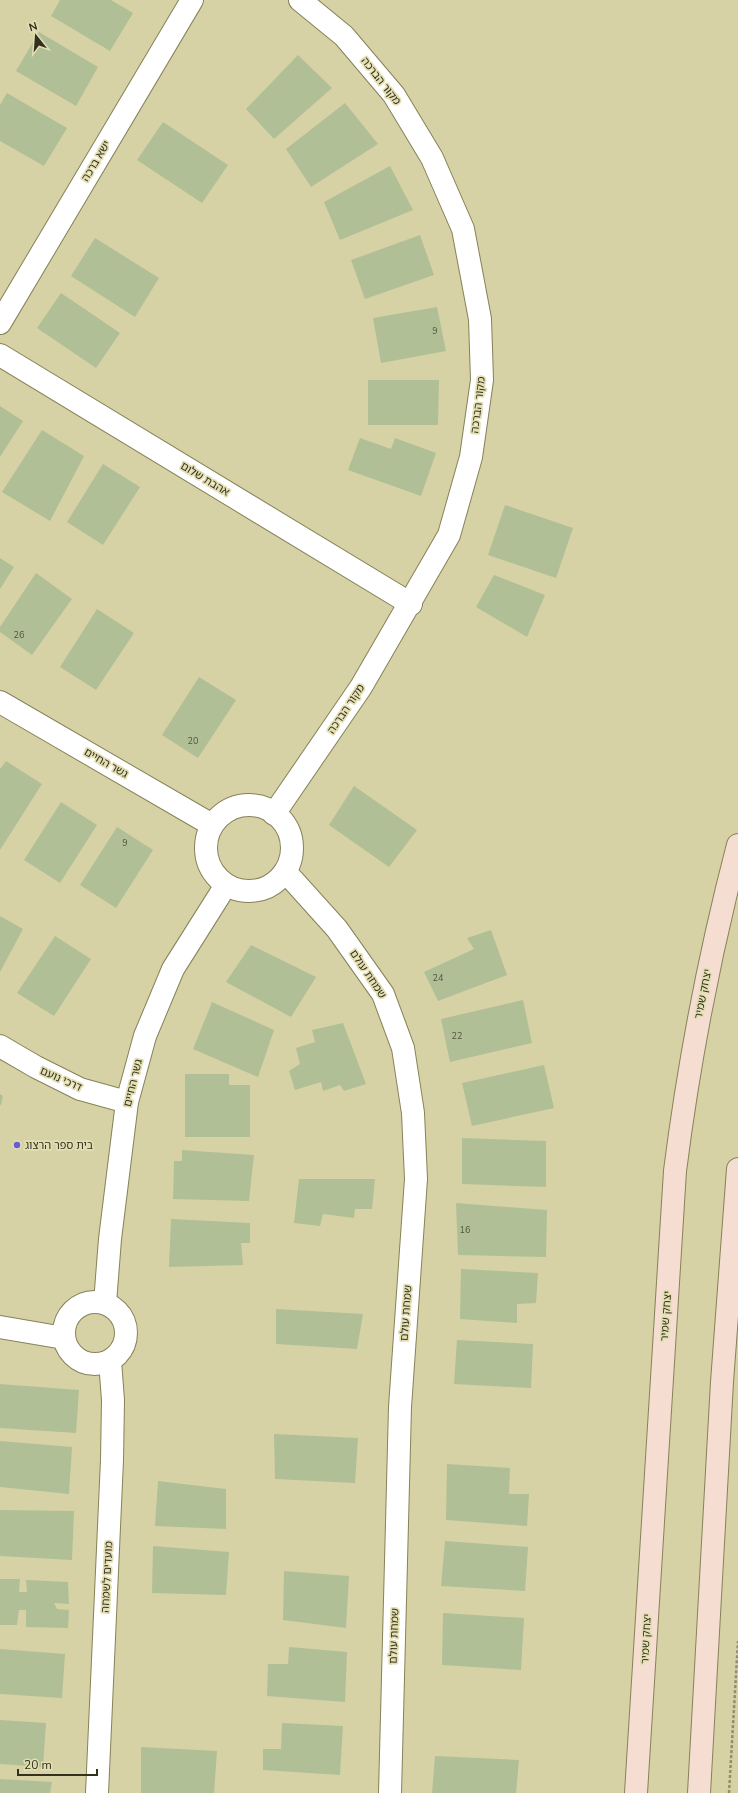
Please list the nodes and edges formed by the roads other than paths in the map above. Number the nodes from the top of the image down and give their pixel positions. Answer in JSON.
{"nodes":[{"id":1,"x":192,"y":0,"type":"edge"},
{"id":2,"x":300,"y":0,"type":"edge"},
{"id":3,"x":0,"y":323,"type":"edge"},
{"id":4,"x":0,"y":354,"type":"edge"},
{"id":5,"x":411,"y":604,"type":"junction"},
{"id":6,"x":0,"y":702,"type":"edge"},
{"id":7,"x":274,"y":814,"type":"junction"},
{"id":8,"x":212,"y":825,"type":"junction"},
{"id":9,"x":738,"y":844,"type":"edge"},
{"id":10,"x":284,"y":873,"type":"junction"},
{"id":11,"x":226,"y":885,"type":"junction"},
{"id":12,"x":0,"y":1046,"type":"edge"},
{"id":13,"x":127,"y":1102,"type":"junction"},
{"id":14,"x":738,"y":1169,"type":"edge"},
{"id":15,"x":105,"y":1303,"type":"junction"},
{"id":16,"x":0,"y":1327,"type":"edge"},
{"id":17,"x":64,"y":1338,"type":"junction"},
{"id":18,"x":110,"y":1361,"type":"junction"},
{"id":19,"x":97,"y":1793,"type":"edge"},
{"id":20,"x":390,"y":1793,"type":"edge"},
{"id":21,"x":636,"y":1793,"type":"edge"},
{"id":22,"x":699,"y":1793,"type":"edge"}],
"edges":[{"from":1,"to":3,"type":"street","name":"ישא ברכה"},
{"from":2,"to":5,"type":"street","name":"מקור הברכה"},
{"from":4,"to":5,"type":"street","name":"אהבת שלום"},
{"from":5,"to":7,"type":"street","name":"מקור הברכה"},
{"from":6,"to":8,"type":"street","name":"גשר החיים"},
{"from":7,"to":8,"type":"street"},
{"from":7,"to":10,"type":"street"},
{"from":8,"to":11,"type":"street"},
{"from":9,"to":21,"type":"main road","name":"יצחק שמיר"},
{"from":10,"to":11,"type":"street"},
{"from":10,"to":20,"type":"street","name":"שמחת עולם"},
{"from":11,"to":13,"type":"street","name":"גשר החיים"},
{"from":12,"to":13,"type":"street","name":"דרכי נועם"},
{"from":13,"to":15,"type":"street","name":"גשר החיים"},
{"from":14,"to":22,"type":"main road"},
{"from":15,"to":17,"type":"street"},
{"from":15,"to":18,"type":"street"},
{"from":16,"to":17,"type":"street"},
{"from":17,"to":18,"type":"street"},
{"from":18,"to":19,"type":"street","name":"מועדים לשמחה"}]}
